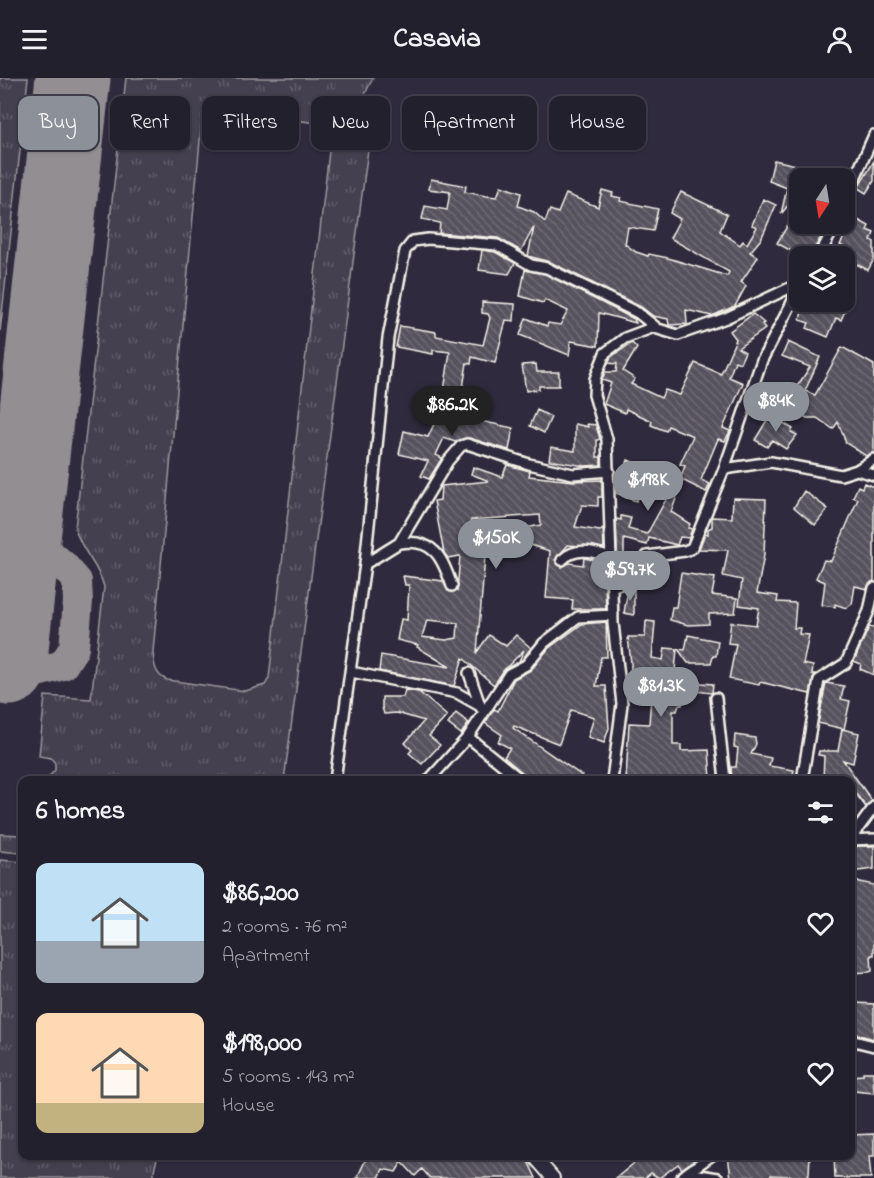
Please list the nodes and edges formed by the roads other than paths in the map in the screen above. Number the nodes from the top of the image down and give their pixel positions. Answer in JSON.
{"nodes":[{"id":1,"x":874,"y":135,"type":"edge"},
{"id":2,"x":855,"y":178,"type":"edge"},
{"id":3,"x":789,"y":290,"type":"edge"},
{"id":4,"x":789,"y":307,"type":"edge"},
{"id":5,"x":654,"y":327,"type":"junction"},
{"id":6,"x":874,"y":459,"type":"edge"},
{"id":7,"x":724,"y":470,"type":"junction"},
{"id":8,"x":857,"y":470,"type":"junction"},
{"id":9,"x":609,"y":471,"type":"junction"},
{"id":10,"x":874,"y":475,"type":"edge"},
{"id":11,"x":399,"y":543,"type":"junction"},
{"id":12,"x":612,"y":556,"type":"junction"},
{"id":13,"x":562,"y":560,"type":"dead end"},
{"id":14,"x":364,"y":564,"type":"junction"},
{"id":15,"x":452,"y":586,"type":"dead end"},
{"id":16,"x":613,"y":586,"type":"junction"},
{"id":17,"x":874,"y":588,"type":"edge"},
{"id":18,"x":613,"y":615,"type":"junction"},
{"id":19,"x":351,"y":672,"type":"junction"},
{"id":20,"x":469,"y":673,"type":"dead end"},
{"id":21,"x":716,"y":698,"type":"dead end"},
{"id":22,"x":481,"y":709,"type":"junction"},
{"id":23,"x":468,"y":737,"type":"junction"},
{"id":24,"x":336,"y":776,"type":"edge"},
{"id":25,"x":433,"y":776,"type":"edge"},
{"id":26,"x":516,"y":776,"type":"edge"},
{"id":27,"x":613,"y":776,"type":"edge"},
{"id":28,"x":726,"y":776,"type":"edge"},
{"id":29,"x":803,"y":776,"type":"edge"},
{"id":30,"x":874,"y":807,"type":"edge"},
{"id":31,"x":855,"y":836,"type":"edge"},
{"id":32,"x":874,"y":839,"type":"edge"},
{"id":33,"x":855,"y":841,"type":"edge"},
{"id":34,"x":855,"y":1041,"type":"edge"},
{"id":35,"x":874,"y":1046,"type":"edge"},
{"id":36,"x":537,"y":1160,"type":"edge"},
{"id":37,"x":705,"y":1160,"type":"edge"},
{"id":38,"x":684,"y":1176,"type":"edge"},
{"id":39,"x":553,"y":1178,"type":"edge"},
{"id":40,"x":718,"y":1178,"type":"edge"}],
"edges":[{"from":1,"to":2,"type":"street"},
{"from":3,"to":5,"type":"street"},
{"from":4,"to":7,"type":"street"},
{"from":5,"to":9,"type":"street"},
{"from":5,"to":14,"type":"street"},
{"from":6,"to":8,"type":"street"},
{"from":7,"to":8,"type":"street"},
{"from":7,"to":16,"type":"street"},
{"from":8,"to":10,"type":"street"},
{"from":9,"to":11,"type":"street"},
{"from":9,"to":12,"type":"street"},
{"from":11,"to":14,"type":"street"},
{"from":11,"to":15,"type":"street"},
{"from":12,"to":13,"type":"street"},
{"from":12,"to":16,"type":"street"},
{"from":14,"to":19,"type":"street"},
{"from":16,"to":18,"type":"street"},
{"from":17,"to":29,"type":"street"},
{"from":18,"to":22,"type":"street"},
{"from":18,"to":27,"type":"street"},
{"from":19,"to":22,"type":"street"},
{"from":19,"to":24,"type":"street"},
{"from":20,"to":22,"type":"street"},
{"from":21,"to":28,"type":"street"},
{"from":22,"to":23,"type":"street"},
{"from":23,"to":25,"type":"street"},
{"from":23,"to":26,"type":"street"},
{"from":30,"to":31,"type":"street"},
{"from":32,"to":33,"type":"street"},
{"from":34,"to":35,"type":"street"},
{"from":36,"to":39,"type":"street"},
{"from":37,"to":38,"type":"street"},
{"from":38,"to":40,"type":"street"}]}
